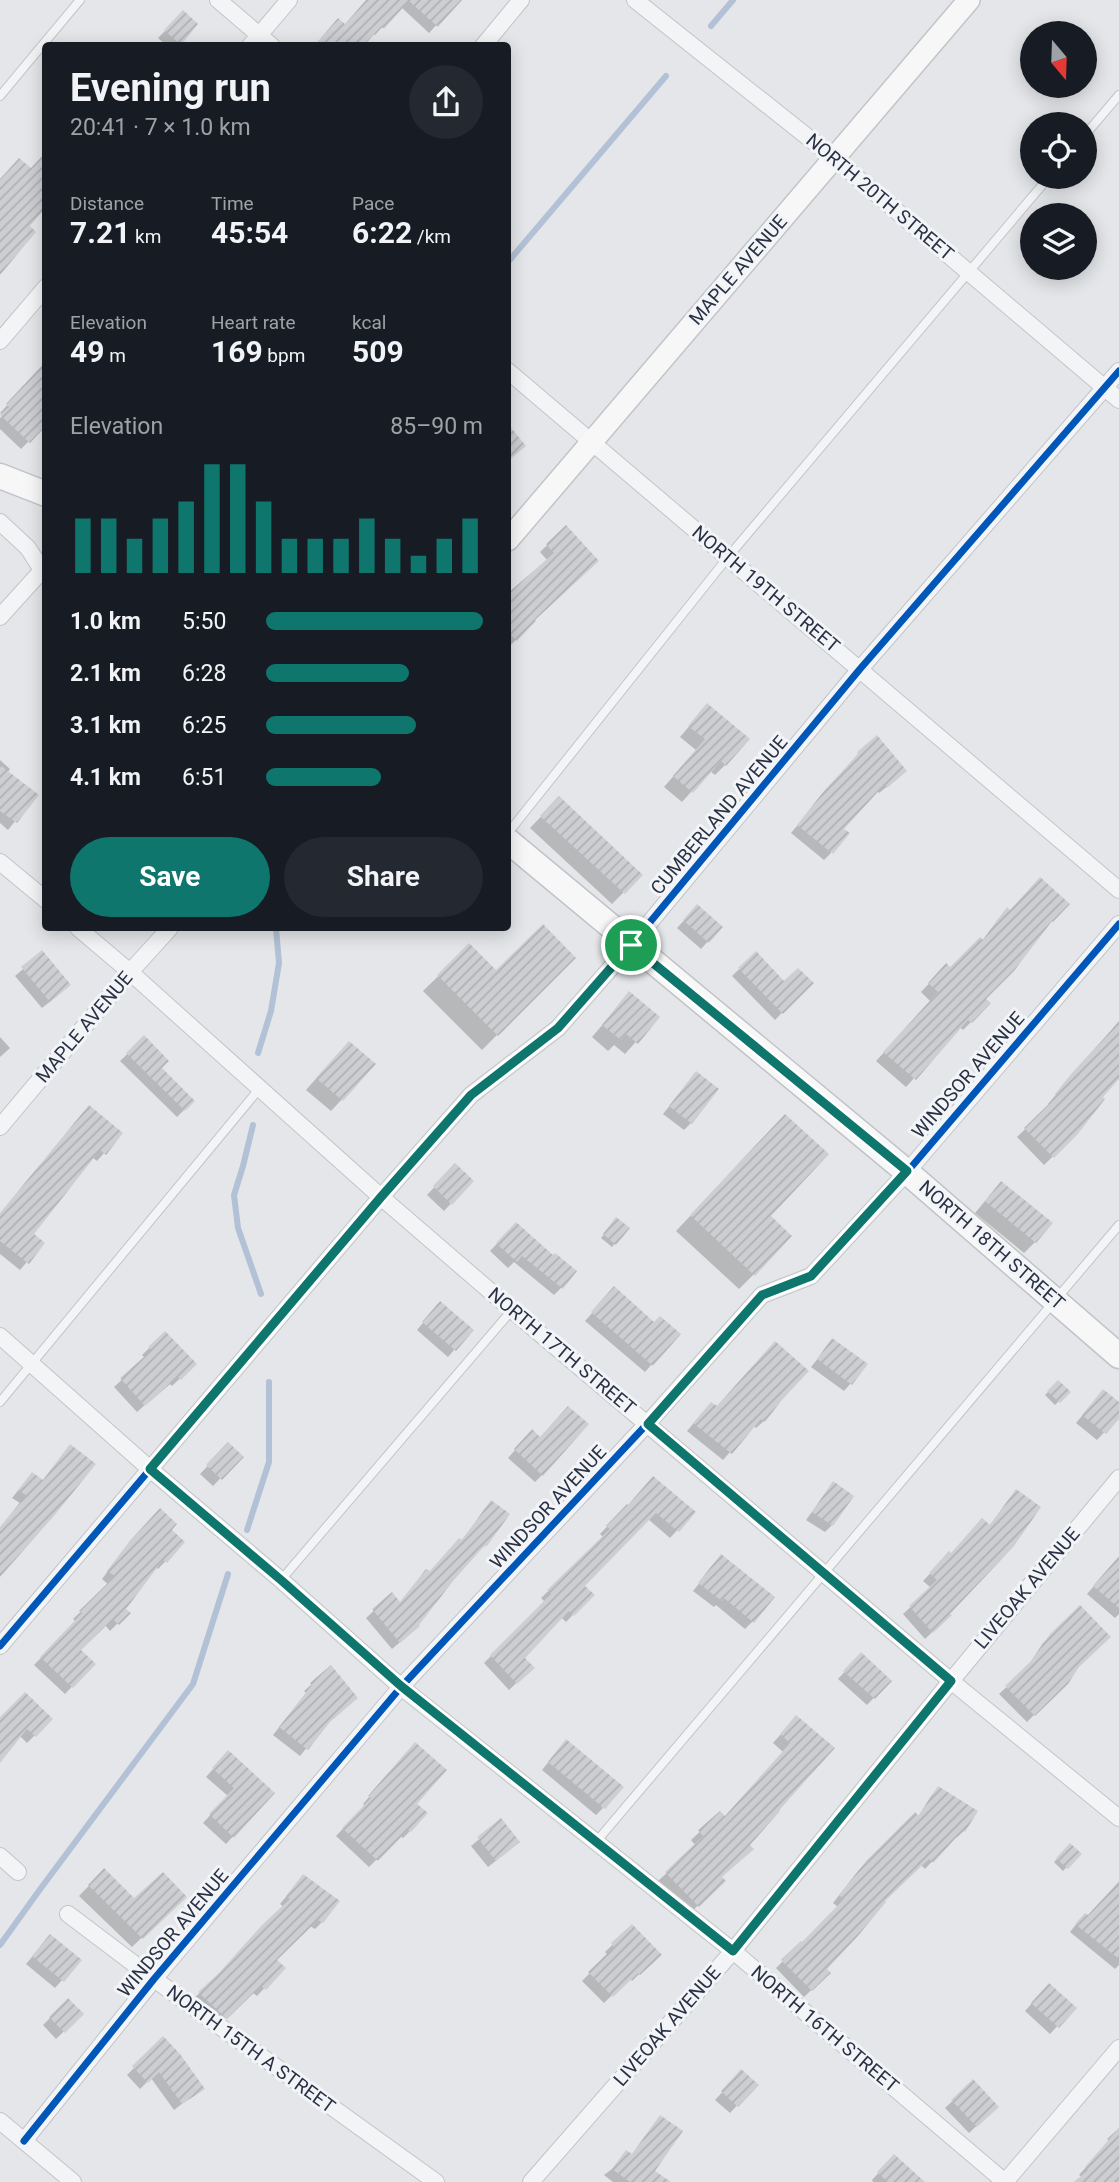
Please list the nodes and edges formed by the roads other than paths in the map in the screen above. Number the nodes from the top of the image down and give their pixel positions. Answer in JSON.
{"nodes":[{"id":1,"x":80,"y":0,"type":"edge"},
{"id":2,"x":218,"y":0,"type":"edge"},
{"id":3,"x":289,"y":0,"type":"edge"},
{"id":4,"x":521,"y":0,"type":"edge"},
{"id":5,"x":635,"y":0,"type":"edge"},
{"id":6,"x":969,"y":0,"type":"edge"},
{"id":7,"x":45,"y":42,"type":"edge"},
{"id":8,"x":260,"y":42,"type":"edge"},
{"id":9,"x":486,"y":42,"type":"edge"},
{"id":10,"x":42,"y":46,"type":"edge"},
{"id":11,"x":1119,"y":95,"type":"edge"},
{"id":12,"x":0,"y":96,"type":"edge"},
{"id":13,"x":1097,"y":121,"type":"edge"},
{"id":14,"x":835,"y":158,"type":"junction"},
{"id":15,"x":1039,"y":189,"type":"edge"},
{"id":16,"x":968,"y":272,"type":"junction"},
{"id":17,"x":42,"y":293,"type":"edge"},
{"id":18,"x":0,"y":341,"type":"edge"},
{"id":19,"x":1119,"y":371,"type":"edge"},
{"id":20,"x":511,"y":374,"type":"edge"},
{"id":21,"x":1105,"y":388,"type":"junction"},
{"id":22,"x":1119,"y":400,"type":"edge"},
{"id":23,"x":590,"y":441,"type":"junction"},
{"id":24,"x":0,"y":476,"type":"edge"},
{"id":25,"x":42,"y":492,"type":"edge"},
{"id":26,"x":0,"y":522,"type":"edge"},
{"id":27,"x":511,"y":536,"type":"edge"},
{"id":28,"x":728,"y":557,"type":"junction"},
{"id":29,"x":42,"y":566,"type":"edge"},
{"id":30,"x":42,"y":570,"type":"edge"},
{"id":31,"x":0,"y":617,"type":"edge"},
{"id":32,"x":860,"y":669,"type":"junction"},
{"id":33,"x":511,"y":829,"type":"edge"},
{"id":34,"x":511,"y":844,"type":"edge"},
{"id":35,"x":0,"y":862,"type":"edge"},
{"id":36,"x":1119,"y":890,"type":"edge"},
{"id":37,"x":42,"y":897,"type":"edge"},
{"id":38,"x":1119,"y":923,"type":"edge"},
{"id":39,"x":82,"y":931,"type":"edge"},
{"id":40,"x":167,"y":931,"type":"edge"},
{"id":41,"x":631,"y":945,"type":"junction"},
{"id":42,"x":130,"y":972,"type":"junction"},
{"id":43,"x":260,"y":1088,"type":"junction"},
{"id":44,"x":0,"y":1127,"type":"edge"},
{"id":45,"x":907,"y":1171,"type":"junction"},
{"id":46,"x":381,"y":1197,"type":"junction"},
{"id":47,"x":1119,"y":1225,"type":"edge"},
{"id":48,"x":1054,"y":1300,"type":"junction"},
{"id":49,"x":512,"y":1310,"type":"junction"},
{"id":50,"x":0,"y":1336,"type":"edge"},
{"id":51,"x":1119,"y":1356,"type":"edge"},
{"id":52,"x":32,"y":1364,"type":"junction"},
{"id":53,"x":0,"y":1402,"type":"edge"},
{"id":54,"x":648,"y":1424,"type":"junction"},
{"id":55,"x":150,"y":1469,"type":"junction"},
{"id":56,"x":1119,"y":1478,"type":"edge"},
{"id":57,"x":823,"y":1573,"type":"junction"},
{"id":58,"x":281,"y":1580,"type":"junction"},
{"id":59,"x":0,"y":1646,"type":"edge"},
{"id":60,"x":951,"y":1681,"type":"junction"},
{"id":61,"x":401,"y":1686,"type":"junction"},
{"id":62,"x":1119,"y":1818,"type":"edge"},
{"id":63,"x":596,"y":1842,"type":"junction"},
{"id":64,"x":0,"y":1856,"type":"edge"},
{"id":65,"x":18,"y":1872,"type":"dead end"},
{"id":66,"x":68,"y":1914,"type":"dead end"},
{"id":67,"x":733,"y":1951,"type":"junction"},
{"id":68,"x":154,"y":1979,"type":"junction"},
{"id":69,"x":1119,"y":2048,"type":"edge"},
{"id":70,"x":0,"y":2121,"type":"edge"},
{"id":71,"x":24,"y":2141,"type":"junction"},
{"id":72,"x":73,"y":2182,"type":"edge"},
{"id":73,"x":436,"y":2182,"type":"edge"},
{"id":74,"x":531,"y":2182,"type":"edge"},
{"id":75,"x":1005,"y":2182,"type":"edge"}],
"edges":[{"from":1,"to":7,"type":"lane"},
{"from":2,"to":8,"type":"street"},
{"from":3,"to":8,"type":"street"},
{"from":4,"to":9,"type":"street"},
{"from":5,"to":14,"type":"street","name":"NORTH 20TH STREET"},
{"from":6,"to":14,"type":"street","name":"MAPLE AVENUE"},
{"from":10,"to":12,"type":"lane"},
{"from":11,"to":13,"type":"lane"},
{"from":14,"to":16,"type":"street","name":"NORTH 20TH STREET"},
{"from":14,"to":23,"type":"street","name":"MAPLE AVENUE"},
{"from":15,"to":16,"type":"lane"},
{"from":16,"to":21,"type":"street","name":"NORTH 20TH STREET"},
{"from":16,"to":28,"type":"lane"},
{"from":17,"to":18,"type":"street"},
{"from":19,"to":21,"type":"street","name":"CUMBERLAND AVENUE"},
{"from":20,"to":23,"type":"street","name":"NORTH 19TH STREET"},
{"from":21,"to":22,"type":"street","name":"NORTH 20TH STREET"},
{"from":21,"to":32,"type":"street","name":"CUMBERLAND AVENUE"},
{"from":23,"to":27,"type":"street","name":"MAPLE AVENUE"},
{"from":23,"to":28,"type":"street","name":"NORTH 19TH STREET"},
{"from":24,"to":25,"type":"main road"},
{"from":26,"to":29,"type":"street"},
{"from":28,"to":32,"type":"street","name":"NORTH 19TH STREET"},
{"from":28,"to":33,"type":"lane"},
{"from":30,"to":31,"type":"street"},
{"from":32,"to":36,"type":"street","name":"NORTH 19TH STREET"},
{"from":32,"to":41,"type":"street","name":"CUMBERLAND AVENUE"},
{"from":34,"to":41,"type":"main road","name":"NORTH 18TH STREET"},
{"from":35,"to":37,"type":"street"},
{"from":38,"to":45,"type":"street","name":"WINDSOR AVENUE"},
{"from":39,"to":42,"type":"street","name":"NORTH 17TH STREET"},
{"from":40,"to":42,"type":"street","name":"MAPLE AVENUE"},
{"from":41,"to":45,"type":"main road","name":"NORTH 18TH STREET"},
{"from":41,"to":46,"type":"street","name":"CUMBERLAND AVENUE"},
{"from":42,"to":43,"type":"street","name":"NORTH 17TH STREET"},
{"from":42,"to":44,"type":"street","name":"MAPLE AVENUE"},
{"from":43,"to":46,"type":"street","name":"NORTH 17TH STREET"},
{"from":43,"to":52,"type":"lane"},
{"from":45,"to":48,"type":"main road","name":"NORTH 18TH STREET"},
{"from":45,"to":54,"type":"street","name":"WINDSOR AVENUE"},
{"from":46,"to":49,"type":"street","name":"NORTH 17TH STREET"},
{"from":46,"to":55,"type":"street","name":"CUMBERLAND AVENUE"},
{"from":47,"to":48,"type":"lane"},
{"from":48,"to":51,"type":"main road","name":"NORTH 18TH STREET"},
{"from":48,"to":57,"type":"lane"},
{"from":49,"to":54,"type":"street","name":"NORTH 17TH STREET"},
{"from":49,"to":58,"type":"lane"},
{"from":50,"to":52,"type":"street","name":"NORTH 16TH STREET"},
{"from":52,"to":53,"type":"lane"},
{"from":52,"to":55,"type":"street","name":"NORTH 16TH STREET"},
{"from":54,"to":57,"type":"street","name":"NORTH 17TH STREET"},
{"from":54,"to":61,"type":"street","name":"WINDSOR AVENUE"},
{"from":55,"to":58,"type":"street","name":"NORTH 16TH STREET"},
{"from":55,"to":59,"type":"street","name":"CUMBERLAND AVENUE"},
{"from":56,"to":60,"type":"street","name":"LIVEOAK AVENUE"},
{"from":57,"to":60,"type":"street","name":"NORTH 17TH STREET"},
{"from":57,"to":63,"type":"lane"},
{"from":58,"to":61,"type":"street","name":"NORTH 16TH STREET"},
{"from":60,"to":62,"type":"street","name":"NORTH 17TH STREET"},
{"from":60,"to":67,"type":"street","name":"LIVEOAK AVENUE"},
{"from":61,"to":63,"type":"street","name":"NORTH 16TH STREET"},
{"from":61,"to":68,"type":"street","name":"WINDSOR AVENUE"},
{"from":63,"to":67,"type":"street","name":"NORTH 16TH STREET"},
{"from":64,"to":65,"type":"street"},
{"from":66,"to":68,"type":"street","name":"NORTH 15TH A STREET"},
{"from":67,"to":74,"type":"street","name":"LIVEOAK AVENUE"},
{"from":67,"to":75,"type":"street","name":"NORTH 16TH STREET"},
{"from":68,"to":71,"type":"street","name":"WINDSOR AVENUE"},
{"from":68,"to":73,"type":"street","name":"NORTH 15TH A STREET"},
{"from":69,"to":75,"type":"street"},
{"from":70,"to":71,"type":"street"},
{"from":71,"to":72,"type":"street"}]}
